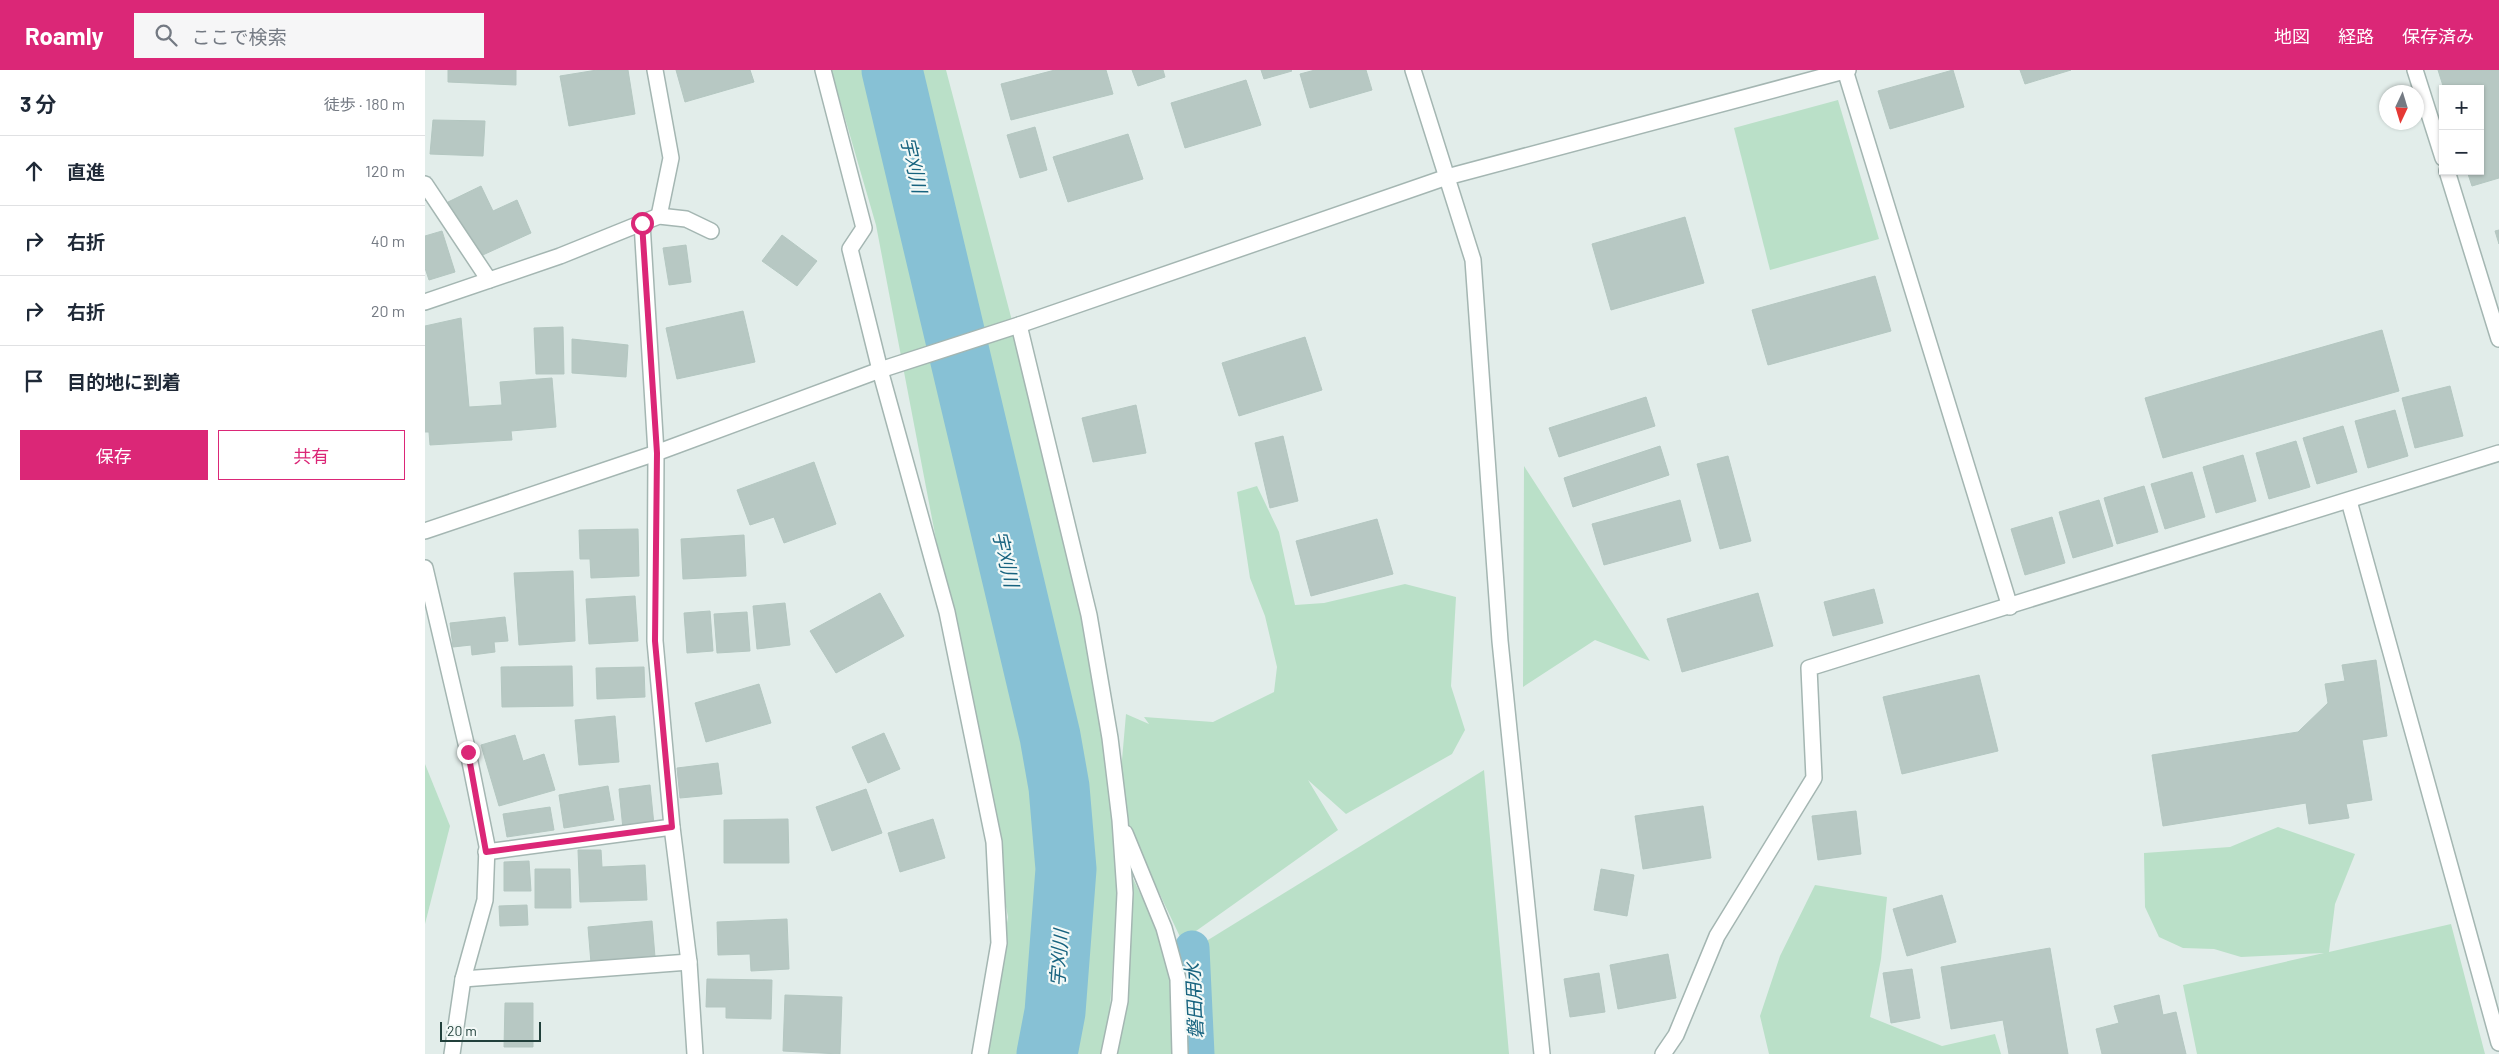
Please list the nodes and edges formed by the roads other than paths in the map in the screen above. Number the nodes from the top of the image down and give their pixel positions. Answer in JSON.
{"nodes":[{"id":1,"x":655,"y":70,"type":"edge"},
{"id":2,"x":823,"y":70,"type":"edge"},
{"id":3,"x":1413,"y":70,"type":"edge"},
{"id":4,"x":1846,"y":70,"type":"edge"},
{"id":5,"x":2415,"y":70,"type":"edge"},
{"id":6,"x":2439,"y":145,"type":"edge"},
{"id":7,"x":2448,"y":175,"type":"edge"},
{"id":8,"x":1447,"y":177,"type":"junction"},
{"id":9,"x":425,"y":184,"type":"edge"},
{"id":10,"x":659,"y":216,"type":"junction"},
{"id":11,"x":642,"y":223,"type":"junction"},
{"id":12,"x":711,"y":231,"type":"dead end"},
{"id":13,"x":489,"y":280,"type":"junction"},
{"id":14,"x":425,"y":302,"type":"edge"},
{"id":15,"x":1013,"y":327,"type":"junction"},
{"id":16,"x":2499,"y":339,"type":"edge"},
{"id":17,"x":880,"y":370,"type":"junction"},
{"id":18,"x":657,"y":453,"type":"junction"},
{"id":19,"x":2499,"y":453,"type":"edge"},
{"id":20,"x":2349,"y":501,"type":"junction"},
{"id":21,"x":425,"y":531,"type":"edge"},
{"id":22,"x":425,"y":568,"type":"edge"},
{"id":23,"x":2010,"y":607,"type":"junction"},
{"id":24,"x":1120,"y":820,"type":"junction"},
{"id":25,"x":672,"y":827,"type":"junction"},
{"id":26,"x":486,"y":852,"type":"junction"},
{"id":27,"x":689,"y":962,"type":"junction"},
{"id":28,"x":463,"y":979,"type":"junction"},
{"id":29,"x":1676,"y":1035,"type":"junction"},
{"id":30,"x":2499,"y":1043,"type":"edge"},
{"id":31,"x":453,"y":1054,"type":"edge"},
{"id":32,"x":695,"y":1054,"type":"edge"},
{"id":33,"x":979,"y":1054,"type":"edge"},
{"id":34,"x":1109,"y":1054,"type":"edge"},
{"id":35,"x":1180,"y":1054,"type":"edge"},
{"id":36,"x":1542,"y":1054,"type":"edge"},
{"id":37,"x":1663,"y":1054,"type":"edge"},
{"id":38,"x":1677,"y":1054,"type":"edge"}],
"edges":[{"from":1,"to":10,"type":"street"},
{"from":2,"to":17,"type":"street"},
{"from":3,"to":8,"type":"street"},
{"from":4,"to":8,"type":"street"},
{"from":4,"to":23,"type":"street"},
{"from":5,"to":6,"type":"street"},
{"from":7,"to":16,"type":"street"},
{"from":8,"to":15,"type":"street"},
{"from":8,"to":36,"type":"street"},
{"from":9,"to":13,"type":"street"},
{"from":10,"to":11,"type":"street"},
{"from":10,"to":12,"type":"street"},
{"from":11,"to":13,"type":"street"},
{"from":11,"to":18,"type":"street"},
{"from":13,"to":14,"type":"street"},
{"from":15,"to":17,"type":"street"},
{"from":15,"to":24,"type":"street"},
{"from":17,"to":18,"type":"street"},
{"from":17,"to":33,"type":"street"},
{"from":18,"to":21,"type":"street"},
{"from":18,"to":25,"type":"street"},
{"from":19,"to":20,"type":"street"},
{"from":20,"to":23,"type":"street"},
{"from":20,"to":30,"type":"street"},
{"from":22,"to":26,"type":"street"},
{"from":23,"to":29,"type":"street"},
{"from":24,"to":34,"type":"street"},
{"from":24,"to":35,"type":"street"},
{"from":25,"to":26,"type":"street"},
{"from":25,"to":27,"type":"street"},
{"from":26,"to":28,"type":"street"},
{"from":27,"to":28,"type":"street"},
{"from":27,"to":32,"type":"street"},
{"from":28,"to":31,"type":"street"},
{"from":29,"to":37,"type":"street"},
{"from":29,"to":38,"type":"street"}]}
